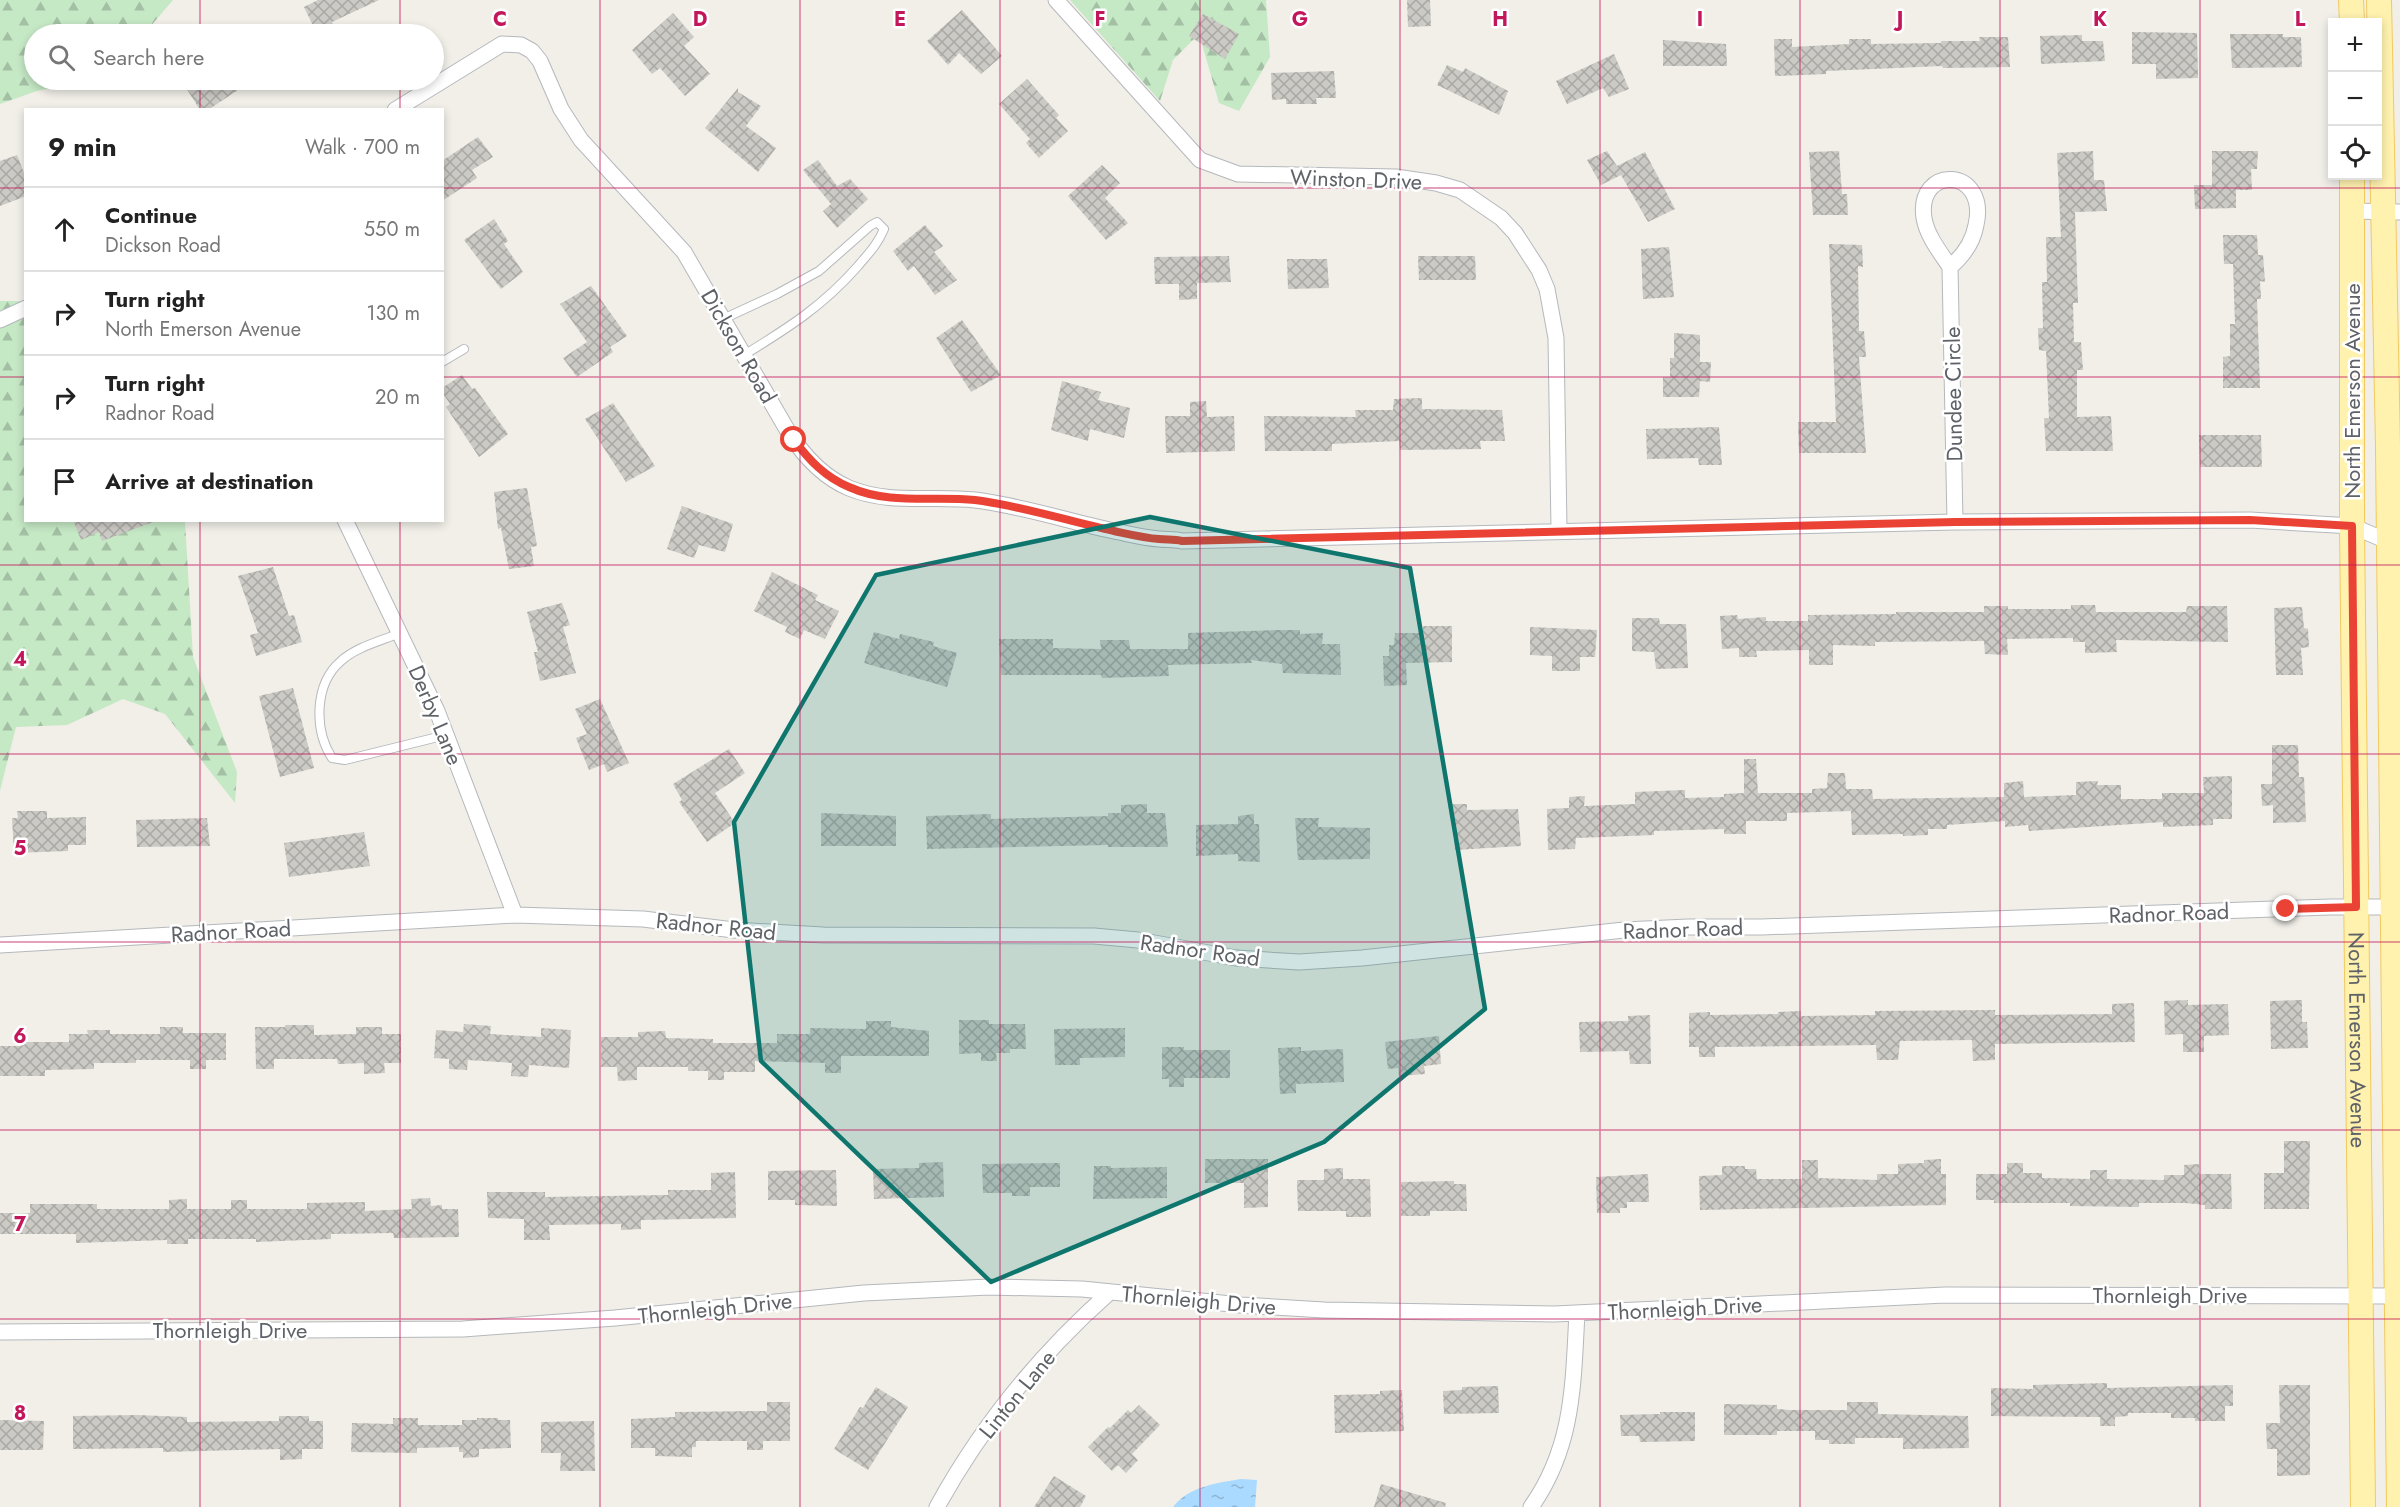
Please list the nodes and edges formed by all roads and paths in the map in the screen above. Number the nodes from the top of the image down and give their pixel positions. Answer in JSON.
{"nodes":[{"id":1,"x":1056,"y":0,"type":"edge"},
{"id":2,"x":2351,"y":0,"type":"edge"},
{"id":3,"x":2379,"y":0,"type":"edge"},
{"id":4,"x":2352,"y":18,"type":"edge"},
{"id":5,"x":444,"y":80,"type":"edge"},
{"id":6,"x":427,"y":90,"type":"edge"},
{"id":7,"x":398,"y":108,"type":"edge"},
{"id":8,"x":2352,"y":180,"type":"edge"},
{"id":9,"x":2352,"y":211,"type":"junction"},
{"id":10,"x":2392,"y":212,"type":"edge"},
{"id":11,"x":1950,"y":267,"type":"junction"},
{"id":12,"x":24,"y":309,"type":"edge"},
{"id":13,"x":723,"y":319,"type":"junction"},
{"id":14,"x":0,"y":320,"type":"edge"},
{"id":15,"x":464,"y":349,"type":"dead end"},
{"id":16,"x":744,"y":355,"type":"junction"},
{"id":17,"x":444,"y":361,"type":"edge"},
{"id":18,"x":346,"y":522,"type":"edge"},
{"id":19,"x":1955,"y":522,"type":"junction"},
{"id":20,"x":2352,"y":526,"type":"junction"},
{"id":21,"x":1559,"y":530,"type":"junction"},
{"id":22,"x":2395,"y":544,"type":"edge"},
{"id":23,"x":400,"y":633,"type":"junction"},
{"id":24,"x":446,"y":735,"type":"junction"},
{"id":25,"x":2356,"y":907,"type":"junction"},
{"id":26,"x":2396,"y":907,"type":"edge"},
{"id":27,"x":515,"y":915,"type":"junction"},
{"id":28,"x":0,"y":945,"type":"edge"},
{"id":29,"x":1110,"y":1292,"type":"junction"},
{"id":30,"x":2361,"y":1296,"type":"junction"},
{"id":31,"x":2398,"y":1296,"type":"edge"},
{"id":32,"x":1577,"y":1313,"type":"junction"},
{"id":33,"x":0,"y":1332,"type":"edge"},
{"id":34,"x":937,"y":1507,"type":"edge"},
{"id":35,"x":1531,"y":1507,"type":"edge"},
{"id":36,"x":2363,"y":1507,"type":"edge"},
{"id":37,"x":2399,"y":1507,"type":"edge"}],
"edges":[{"from":1,"to":21,"type":"street","name":"Winston Drive"},
{"from":2,"to":4,"type":"main road"},
{"from":3,"to":10,"type":"main road","name":"North Emerson Avenue"},
{"from":5,"to":13,"type":"street","name":"Dickson Road"},
{"from":6,"to":7,"type":"street","name":"Dickson Road"},
{"from":8,"to":9,"type":"main road","name":"North Emerson Avenue"},
{"from":9,"to":10,"type":"street"},
{"from":9,"to":20,"type":"main road","name":"North Emerson Avenue"},
{"from":10,"to":22,"type":"main road","name":"North Emerson Avenue"},
{"from":11,"to":11,"type":"street"},
{"from":11,"to":19,"type":"street","name":"Dundee Circle"},
{"from":12,"to":14,"type":"street"},
{"from":13,"to":16,"type":"street","name":"Dickson Road"},
{"from":13,"to":16,"type":"lane"},
{"from":15,"to":17,"type":"lane"},
{"from":16,"to":21,"type":"street","name":"Dickson Road"},
{"from":18,"to":23,"type":"street","name":"Derby Lane"},
{"from":19,"to":20,"type":"street","name":"Dickson Road"},
{"from":19,"to":21,"type":"street","name":"Dickson Road"},
{"from":20,"to":22,"type":"street","name":"Dickson Road"},
{"from":20,"to":25,"type":"main road","name":"North Emerson Avenue"},
{"from":22,"to":26,"type":"main road","name":"North Emerson Avenue"},
{"from":23,"to":24,"type":"street","name":"Derby Lane"},
{"from":23,"to":24,"type":"lane"},
{"from":24,"to":27,"type":"street","name":"Derby Lane"},
{"from":25,"to":26,"type":"street","name":"Radnor Road"},
{"from":25,"to":27,"type":"street","name":"Radnor Road"},
{"from":25,"to":30,"type":"main road","name":"North Emerson Avenue"},
{"from":26,"to":31,"type":"main road","name":"North Emerson Avenue"},
{"from":27,"to":28,"type":"street","name":"Radnor Road"},
{"from":29,"to":32,"type":"street","name":"Thornleigh Drive"},
{"from":29,"to":33,"type":"street","name":"Thornleigh Drive"},
{"from":29,"to":34,"type":"street","name":"Linton Lane"},
{"from":30,"to":31,"type":"street","name":"Thornleigh Drive"},
{"from":30,"to":32,"type":"street","name":"Thornleigh Drive"},
{"from":30,"to":36,"type":"main road","name":"North Emerson Avenue"},
{"from":31,"to":37,"type":"main road","name":"North Emerson Avenue"},
{"from":32,"to":35,"type":"street"}]}
